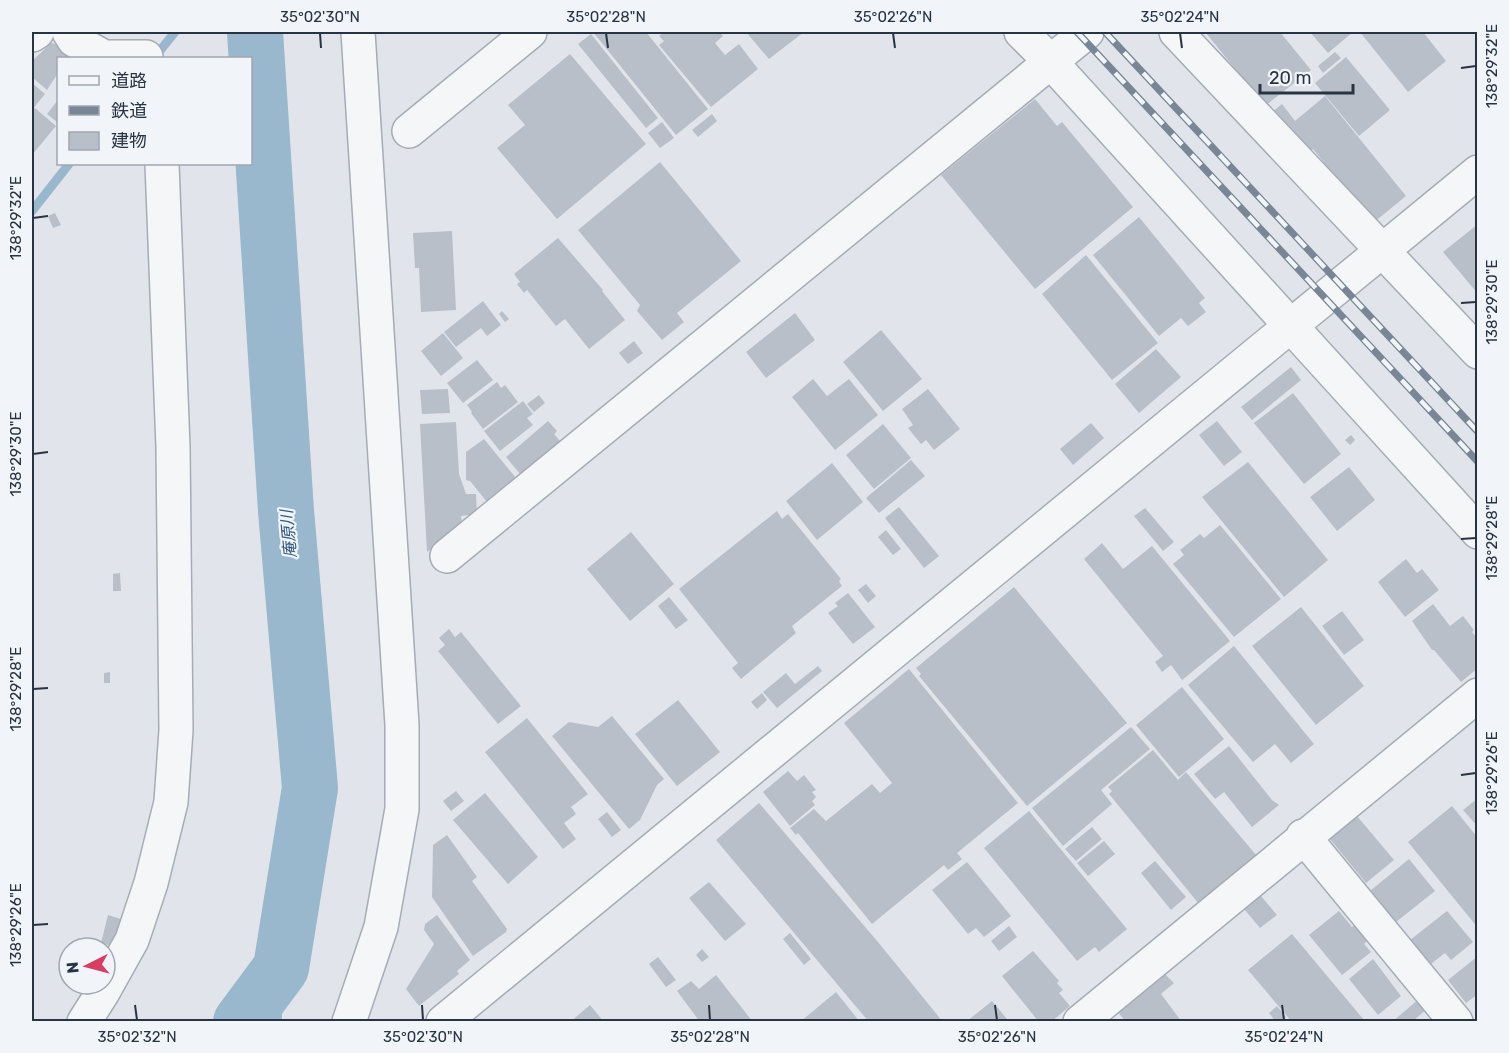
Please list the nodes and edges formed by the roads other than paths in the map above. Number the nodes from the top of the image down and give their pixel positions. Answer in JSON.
{"nodes":[{"id":1,"x":37,"y":32,"type":"edge"},
{"id":2,"x":69,"y":32,"type":"edge"},
{"id":3,"x":358,"y":32,"type":"edge"},
{"id":4,"x":530,"y":32,"type":"edge"},
{"id":5,"x":1021,"y":32,"type":"edge"},
{"id":6,"x":1087,"y":32,"type":"edge"},
{"id":7,"x":1176,"y":32,"type":"edge"},
{"id":8,"x":32,"y":35,"type":"edge"},
{"id":9,"x":146,"y":49,"type":"edge"},
{"id":10,"x":1050,"y":61,"type":"junction"},
{"id":11,"x":409,"y":131,"type":"dead end"},
{"id":12,"x":162,"y":165,"type":"edge"},
{"id":13,"x":1478,"y":172,"type":"edge"},
{"id":14,"x":1382,"y":251,"type":"junction"},
{"id":15,"x":1290,"y":327,"type":"junction"},
{"id":16,"x":1478,"y":352,"type":"edge"},
{"id":17,"x":1478,"y":532,"type":"edge"},
{"id":18,"x":447,"y":556,"type":"dead end"},
{"id":19,"x":1478,"y":695,"type":"edge"},
{"id":20,"x":1303,"y":836,"type":"junction"},
{"id":21,"x":84,"y":1022,"type":"edge"},
{"id":22,"x":349,"y":1022,"type":"edge"},
{"id":23,"x":443,"y":1022,"type":"edge"},
{"id":24,"x":1080,"y":1022,"type":"edge"},
{"id":25,"x":1456,"y":1022,"type":"edge"}],
"edges":[{"from":1,"to":8,"type":"street"},
{"from":2,"to":9,"type":"street"},
{"from":3,"to":22,"type":"street"},
{"from":4,"to":11,"type":"street"},
{"from":5,"to":10,"type":"street"},
{"from":6,"to":10,"type":"street"},
{"from":7,"to":14,"type":"street"},
{"from":10,"to":15,"type":"street"},
{"from":10,"to":18,"type":"street"},
{"from":12,"to":21,"type":"street"},
{"from":13,"to":14,"type":"street"},
{"from":14,"to":15,"type":"street"},
{"from":14,"to":16,"type":"street"},
{"from":15,"to":17,"type":"street"},
{"from":15,"to":23,"type":"street"},
{"from":19,"to":20,"type":"street"},
{"from":20,"to":24,"type":"street"},
{"from":20,"to":25,"type":"street"}]}
